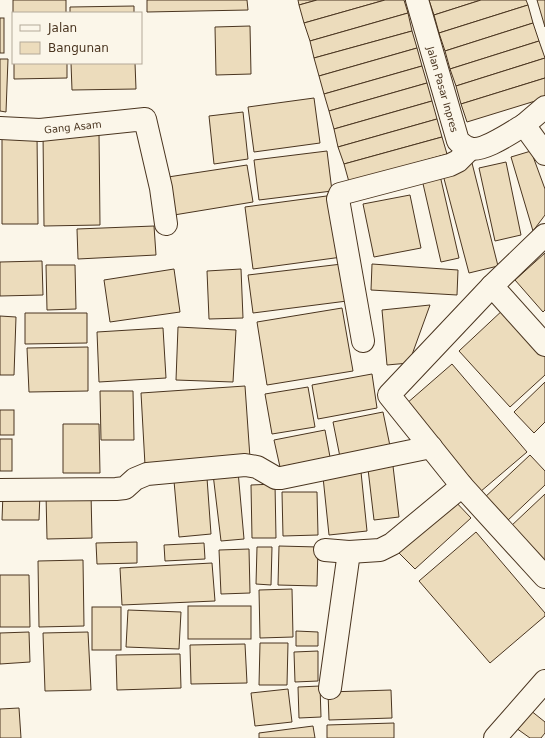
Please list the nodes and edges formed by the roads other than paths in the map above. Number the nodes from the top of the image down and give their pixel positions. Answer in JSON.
{"nodes":[{"id":1,"x":417,"y":0,"type":"edge"},
{"id":2,"x":545,"y":108,"type":"edge"},
{"id":3,"x":524,"y":125,"type":"junction"},
{"id":4,"x":0,"y":128,"type":"edge"},
{"id":5,"x":470,"y":149,"type":"junction"},
{"id":6,"x":545,"y":154,"type":"edge"},
{"id":7,"x":166,"y":224,"type":"dead end"},
{"id":8,"x":545,"y":235,"type":"edge"},
{"id":9,"x":492,"y":286,"type":"junction"},
{"id":10,"x":363,"y":341,"type":"dead end"},
{"id":11,"x":545,"y":345,"type":"edge"},
{"id":12,"x":431,"y":447,"type":"junction"},
{"id":13,"x":462,"y":486,"type":"junction"},
{"id":14,"x":0,"y":490,"type":"edge"},
{"id":15,"x":325,"y":550,"type":"dead end"},
{"id":16,"x":349,"y":552,"type":"junction"},
{"id":17,"x":545,"y":577,"type":"edge"},
{"id":18,"x":545,"y":681,"type":"edge"},
{"id":19,"x":330,"y":688,"type":"dead end"},
{"id":20,"x":495,"y":738,"type":"edge"}],
"edges":[{"from":1,"to":5,"type":"street","name":"Jalan Pasar Inpres"},
{"from":2,"to":3,"type":"street"},
{"from":3,"to":5,"type":"street"},
{"from":3,"to":6,"type":"street"},
{"from":4,"to":7,"type":"street","name":"Gang Asam"},
{"from":5,"to":10,"type":"street"},
{"from":8,"to":9,"type":"street"},
{"from":9,"to":11,"type":"street"},
{"from":9,"to":12,"type":"street"},
{"from":12,"to":13,"type":"street"},
{"from":12,"to":14,"type":"street"},
{"from":13,"to":16,"type":"street"},
{"from":13,"to":17,"type":"street"},
{"from":15,"to":16,"type":"street"},
{"from":16,"to":19,"type":"street"},
{"from":18,"to":20,"type":"street"}]}
